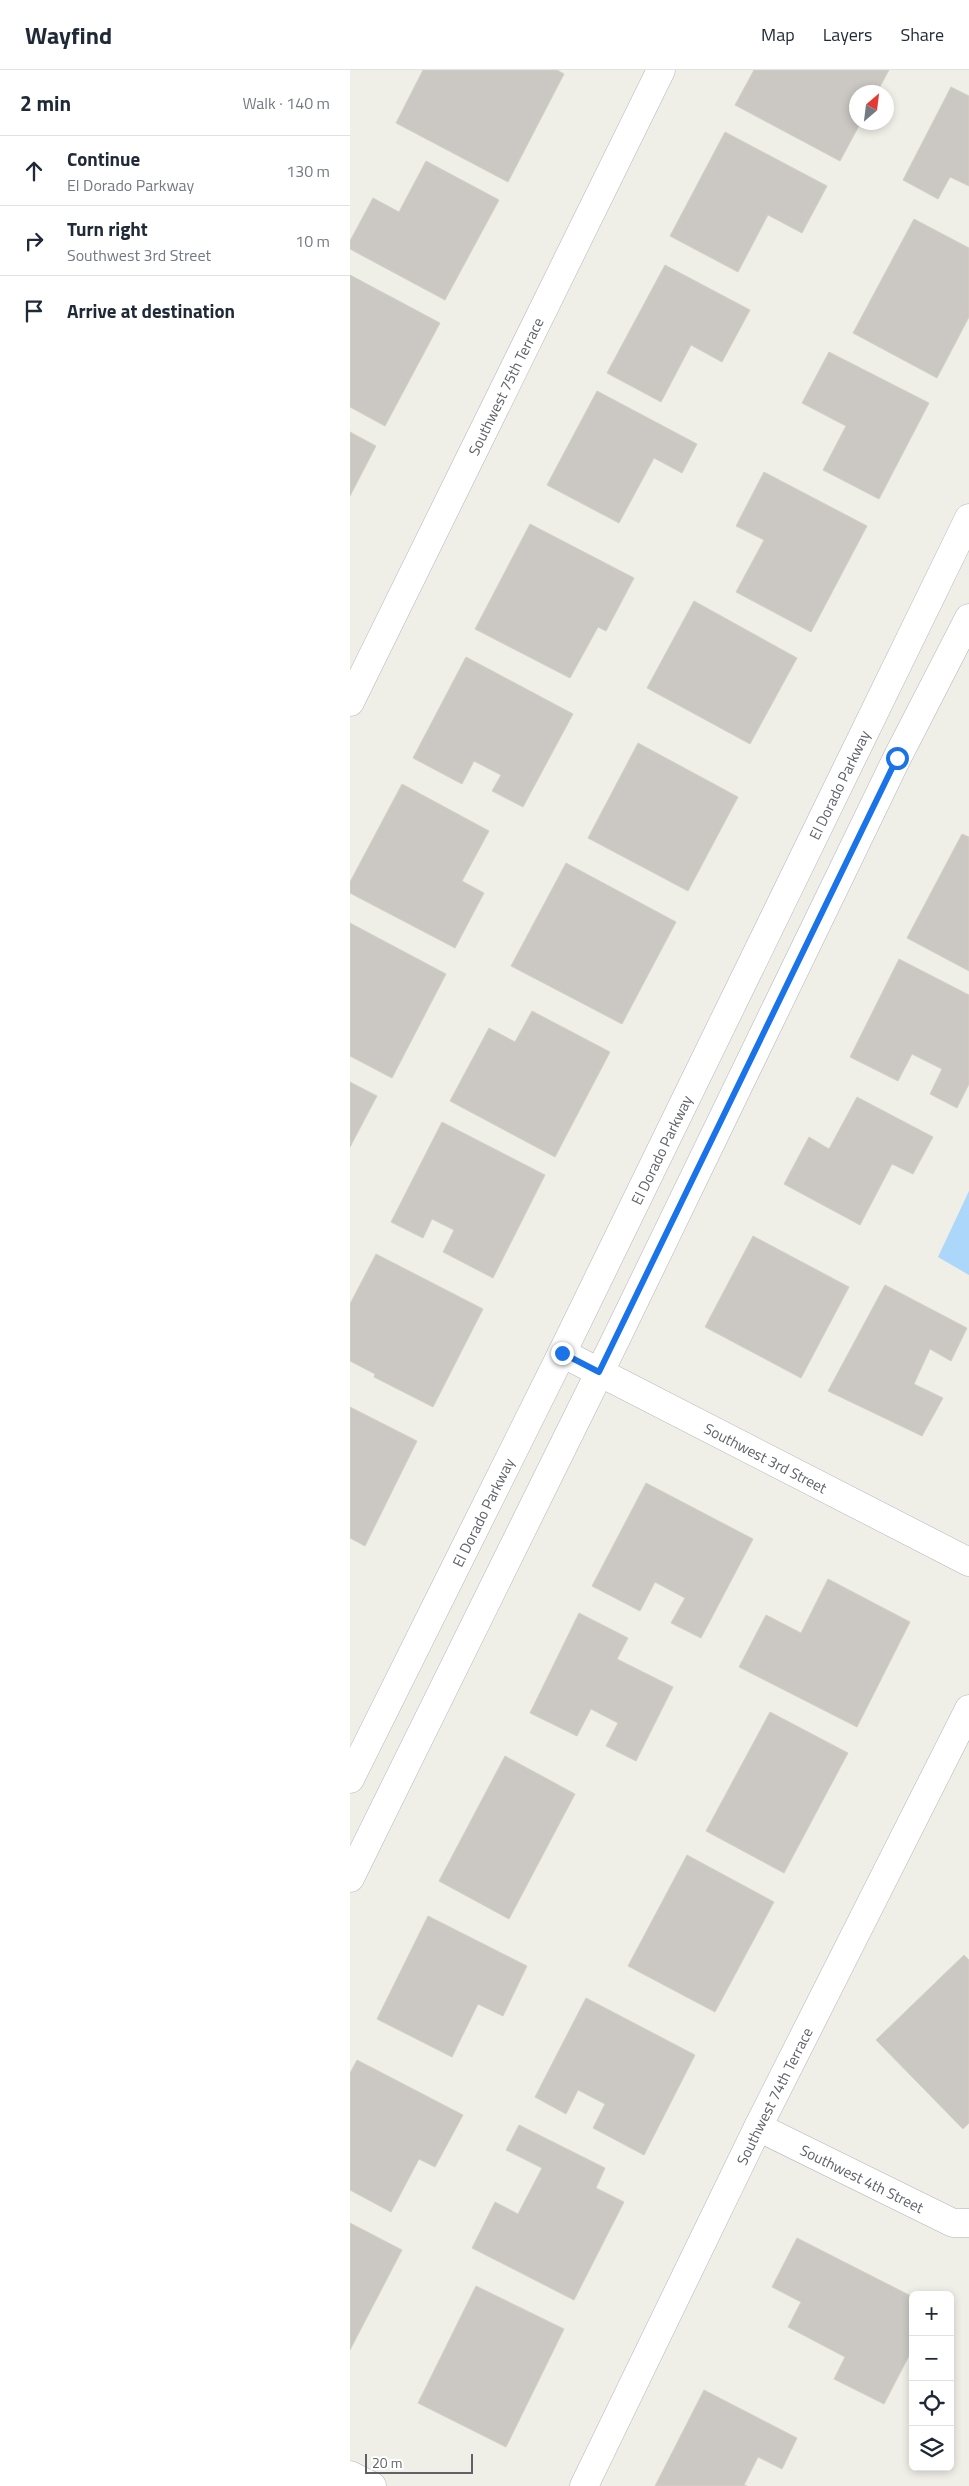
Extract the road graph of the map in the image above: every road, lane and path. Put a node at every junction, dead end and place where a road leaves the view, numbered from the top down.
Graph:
1 (662, 70) edge
2 (969, 518) edge
3 (960, 560) edge
4 (969, 618) edge
5 (350, 702) edge
6 (562, 1353) junction
7 (599, 1372) junction
8 (969, 1562) edge
9 (969, 1709) edge
10 (350, 1779) edge
11 (350, 1878) edge
12 (758, 2127) junction
13 (969, 2224) edge
14 (350, 2475) edge
15 (372, 2486) edge
16 (584, 2486) edge

1 - 5 street, Southwest 75th Terrace
2 - 3 street, El Dorado Parkway
3 - 6 street, El Dorado Parkway
4 - 7 street
6 - 7 street, Southwest 3rd Street
6 - 10 street, El Dorado Parkway
7 - 8 street, Southwest 3rd Street
7 - 11 street
9 - 12 street, Southwest 74th Terrace
12 - 13 street, Southwest 4th Street
12 - 16 street, Southwest 74th Terrace
14 - 15 street

